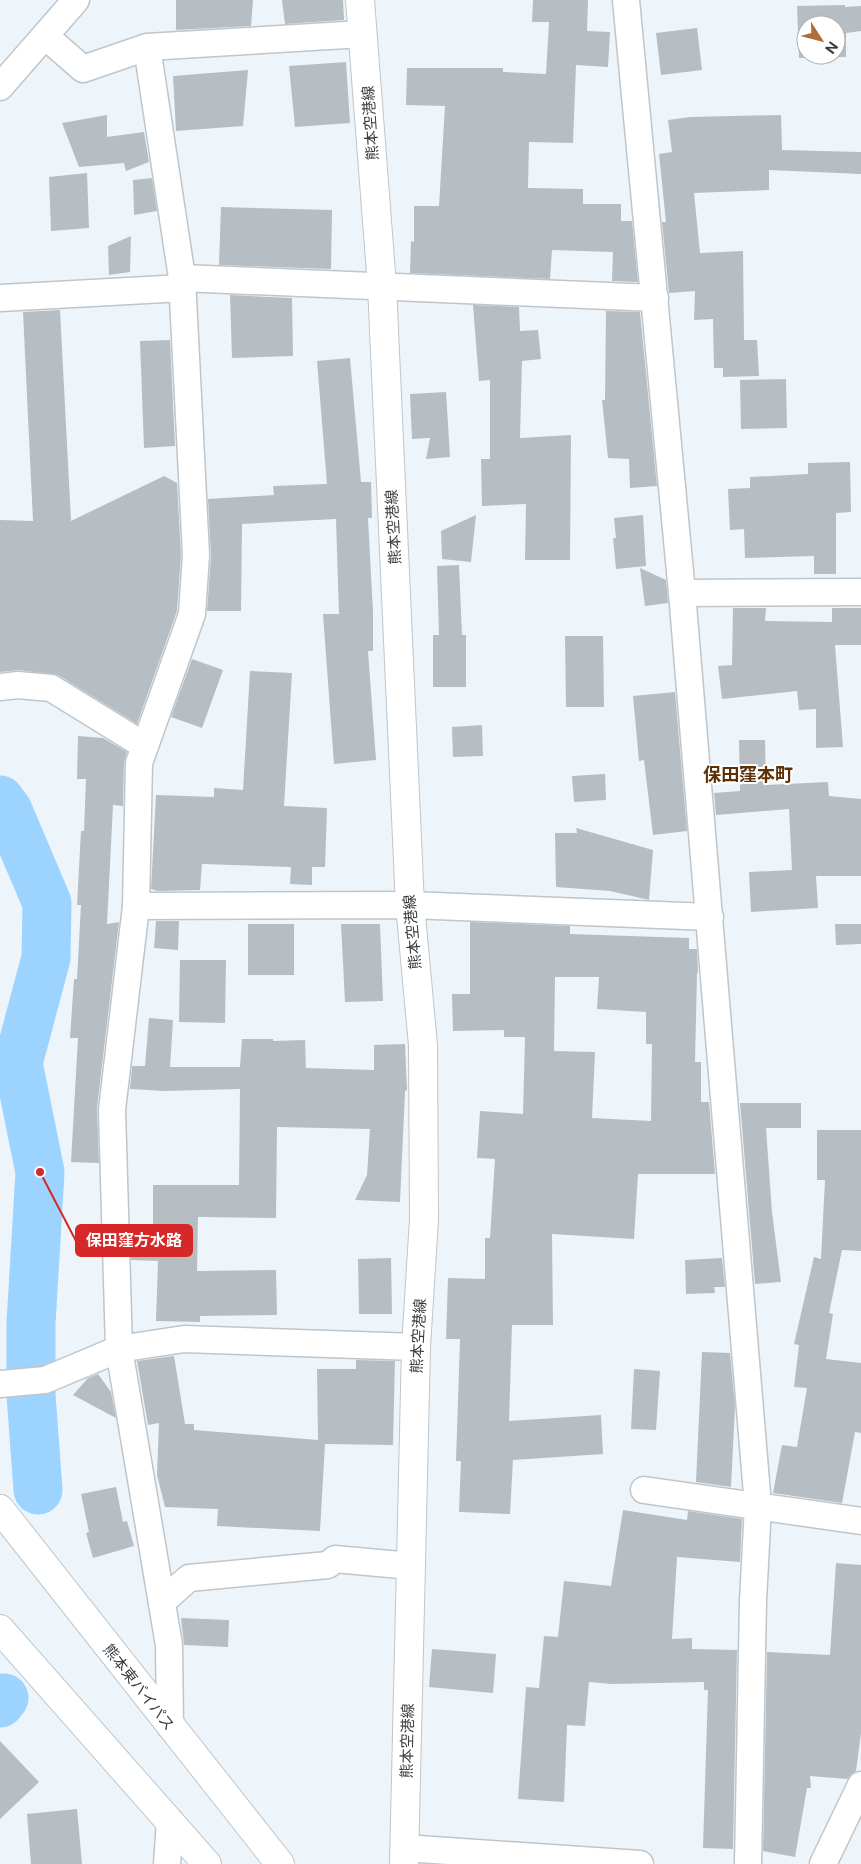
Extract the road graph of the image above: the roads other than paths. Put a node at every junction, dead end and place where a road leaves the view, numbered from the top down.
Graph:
1 (76, 0) edge
2 (360, 0) edge
3 (626, 0) edge
4 (363, 34) junction
5 (45, 36) junction
6 (147, 47) junction
7 (0, 87) edge
8 (182, 283) junction
9 (382, 286) junction
10 (0, 298) edge
11 (655, 298) junction
12 (682, 592) junction
13 (861, 592) edge
14 (0, 687) edge
15 (145, 746) junction
16 (410, 905) junction
17 (136, 906) junction
18 (710, 917) junction
19 (416, 1346) junction
20 (119, 1348) junction
21 (0, 1384) edge
22 (644, 1490) dead end
23 (758, 1506) junction
24 (0, 1508) edge
25 (861, 1521) edge
26 (411, 1566) junction
27 (162, 1602) junction
28 (0, 1629) edge
29 (170, 1726) junction
30 (861, 1785) edge
31 (170, 1821) junction
32 (404, 1856) edge
33 (167, 1864) edge
34 (207, 1864) edge
35 (280, 1864) edge
36 (640, 1864) edge
37 (748, 1864) edge
38 (823, 1864) edge

1 - 5 street
2 - 4 main road, 熊本空港線
3 - 11 street
4 - 6 street
4 - 9 main road, 熊本空港線
5 - 6 street
5 - 7 street
6 - 8 street
8 - 9 street
8 - 10 street
8 - 15 street
9 - 11 street
9 - 16 main road, 熊本空港線
11 - 12 street
12 - 13 street
12 - 18 street
14 - 15 street
15 - 17 street
16 - 17 street
16 - 18 street
16 - 19 main road, 熊本空港線
17 - 20 street
18 - 23 street
19 - 20 street
19 - 26 main road, 熊本空港線
20 - 21 street
20 - 27 street
22 - 23 street
23 - 25 street
23 - 37 street
24 - 29 main road, 熊本東バイパス
26 - 27 street
26 - 32 main road, 熊本空港線
27 - 29 street
28 - 31 main road
29 - 35 main road, 熊本東バイパス
30 - 38 street
31 - 33 street
31 - 34 main road
32 - 36 street

